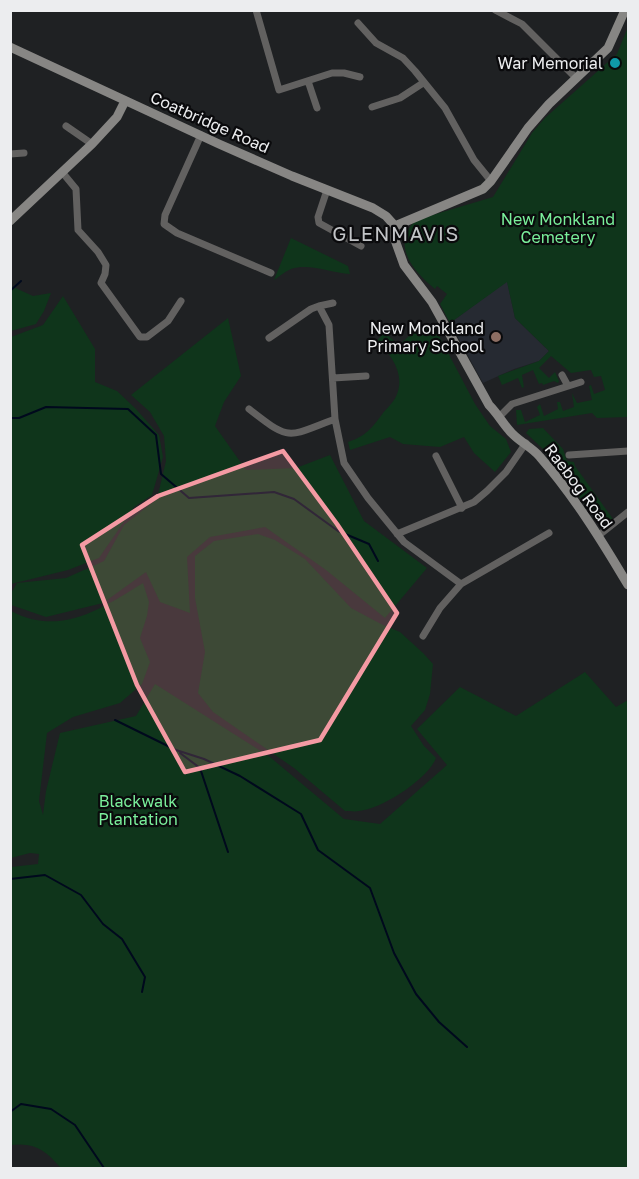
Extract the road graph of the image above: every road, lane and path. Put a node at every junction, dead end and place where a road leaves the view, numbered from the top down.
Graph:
1 (256, 10) edge
2 (495, 10) edge
3 (625, 10) edge
4 (358, 22) dead end
5 (10, 47) edge
6 (360, 77) dead end
7 (576, 78) junction
8 (308, 81) junction
9 (423, 82) junction
10 (125, 101) junction
11 (372, 107) dead end
12 (317, 108) dead end
13 (66, 126) dead end
14 (201, 135) junction
15 (92, 144) junction
16 (24, 153) dead end
17 (10, 154) edge
18 (62, 172) junction
19 (491, 181) junction
20 (327, 190) junction
21 (10, 221) edge
22 (394, 226) junction
23 (350, 229) dead end
24 (345, 238) junction
25 (361, 246) dead end
26 (271, 273) dead end
27 (181, 301) dead end
28 (333, 303) dead end
29 (319, 306) junction
30 (269, 338) dead end
31 (562, 375) dead end
32 (366, 376) dead end
33 (333, 378) junction
34 (581, 382) dead end
35 (568, 386) junction
36 (249, 409) dead end
37 (500, 416) junction
38 (335, 419) junction
39 (526, 443) junction
40 (628, 451) edge
41 (569, 455) dead end
42 (436, 456) dead end
43 (462, 508) junction
44 (628, 512) edge
45 (549, 533) dead end
46 (397, 534) junction
47 (598, 536) junction
48 (461, 584) junction
49 (628, 585) edge
50 (423, 636) dead end

1 - 8 street
2 - 7 street
3 - 7 main road
4 - 9 street
5 - 10 main road, Coatbridge Road
6 - 8 street
7 - 19 main road
8 - 12 street
9 - 11 street
9 - 19 street
10 - 14 main road, Coatbridge Road
10 - 15 main road
13 - 15 street
14 - 20 main road, Coatbridge Road
14 - 26 street
15 - 18 main road
16 - 17 street
18 - 21 main road
18 - 27 street
19 - 22 main road
20 - 22 main road, Coatbridge Road
20 - 24 street
22 - 37 main road, Raebog Road
23 - 24 street
24 - 25 street
28 - 29 street
29 - 30 street
29 - 33 street
31 - 35 street
32 - 33 street
33 - 38 street
34 - 35 street
35 - 37 street
36 - 38 street
37 - 39 main road, Raebog Road
38 - 46 street
39 - 43 street
39 - 47 main road, Raebog Road
40 - 41 street
42 - 43 street
43 - 46 street
44 - 47 street
45 - 48 street
46 - 48 street
47 - 49 main road, Raebog Road
48 - 50 street

